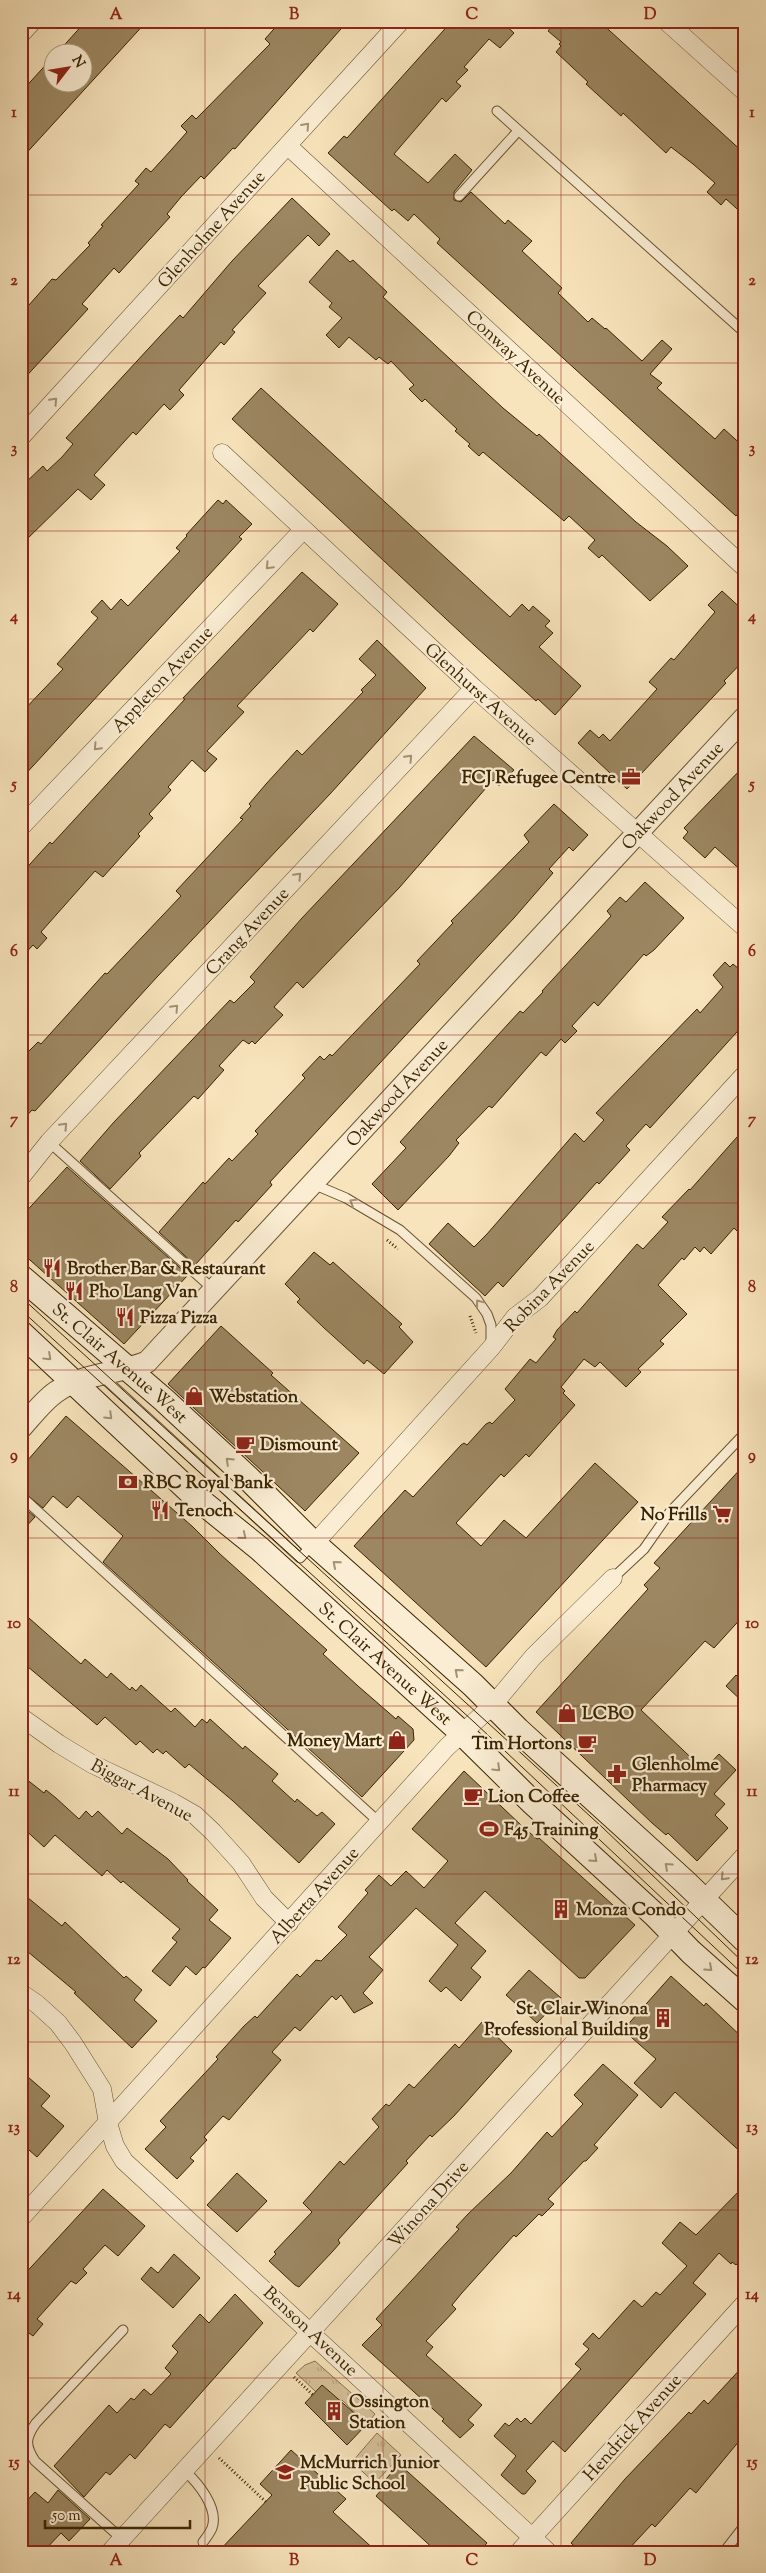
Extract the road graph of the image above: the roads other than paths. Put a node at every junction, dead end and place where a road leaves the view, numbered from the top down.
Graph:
1 (33, 21) edge
2 (401, 21) edge
3 (666, 21) edge
4 (21, 34) edge
5 (745, 92) edge
6 (497, 111) dead end
7 (518, 131) junction
8 (288, 146) junction
9 (459, 196) dead end
10 (745, 333) edge
11 (21, 437) edge
12 (222, 453) dead end
13 (303, 530) junction
14 (745, 568) edge
15 (474, 688) junction
16 (745, 717) edge
17 (21, 828) edge
18 (638, 834) junction
19 (745, 928) edge
20 (745, 1074) edge
21 (50, 1142) junction
22 (21, 1177) edge
23 (313, 1184) junction
24 (21, 1277) edge
25 (214, 1290) junction
26 (21, 1333) edge
27 (484, 1343) junction
28 (127, 1370) junction
29 (101, 1375) junction
30 (74, 1382) junction
31 (21, 1428) edge
32 (745, 1433) edge
33 (21, 1496) edge
34 (314, 1544) junction
35 (613, 1578) joint
36 (494, 1705) junction
37 (21, 1717) edge
38 (462, 1733) junction
39 (380, 1823) junction
40 (745, 1855) edge
41 (704, 1900) junction
42 (289, 1923) junction
43 (673, 1935) junction
44 (745, 1940) edge
45 (21, 1993) edge
46 (745, 2000) edge
47 (108, 2123) junction
48 (21, 2218) edge
49 (745, 2303) edge
50 (123, 2330) dead end
51 (312, 2332) junction
52 (185, 2471) junction
53 (745, 2524) edge
54 (533, 2537) junction
55 (122, 2539) junction
56 (203, 2542) dead end
57 (110, 2552) edge
58 (519, 2552) edge
59 (548, 2552) edge
60 (724, 2552) edge

1 - 4 street
8 -> 2 street, Glenholme Avenue
3 - 5 street
6 - 7 lane
7 - 9 lane
7 - 10 lane
11 -> 8 street, Glenholme Avenue
8 - 14 street, Conway Avenue
12 - 13 street, Glenhurst Avenue
13 - 15 street, Glenhurst Avenue
13 -> 17 street, Appleton Avenue
15 - 18 street, Glenhurst Avenue
21 -> 15 street, Crang Avenue
16 - 18 street, Oakwood Avenue
18 - 19 street, Glenhurst Avenue
18 - 23 street, Oakwood Avenue
20 - 27 street, Robina Avenue
21 - 22 street, Crang Avenue
21 - 25 lane
23 - 25 street, Oakwood Avenue
27 -> 23 lane
24 - 28 main road, St. Clair Avenue West
25 - 28 street, Oakwood Avenue
26 -> 30 main road, St. Clair Avenue West
27 - 34 street, Robina Avenue
28 - 29 street, Oakwood Avenue
34 -> 28 main road, St. Clair Avenue West
29 - 30 street, Oakwood Avenue
29 - 34 lane
30 - 31 street, Oakwood Avenue
30 -> 38 main road, St. Clair Avenue West
32 - 35 lane
33 - 39 lane
36 -> 34 main road, St. Clair Avenue West
35 - 36 street, Alberta Avenue
36 - 38 street, Alberta Avenue
41 -> 36 main road, St. Clair Avenue West
37 - 42 street, Biggar Avenue
38 - 39 street, Alberta Avenue
38 -> 43 main road, St. Clair Avenue West
39 - 42 street, Alberta Avenue
40 -> 41 street, Winona Drive
41 - 43 street, Winona Drive
41 - 44 main road, St. Clair Avenue West
42 - 47 street, Alberta Avenue
43 -> 46 main road, St. Clair Avenue West
43 - 51 street, Winona Drive
45 - 47 street, Benson Avenue
47 - 48 street, Alberta Avenue
47 - 51 street, Benson Avenue
49 - 54 street, Hendrick Avenue
50 - 55 lane
51 - 52 street, Winona Drive
51 - 54 street, Benson Avenue
52 - 55 street, Winona Drive
52 - 56 lane
53 - 60 lane
54 - 58 street, Hendrick Avenue
54 - 59 street, Benson Avenue
55 - 57 street, Winona Drive

